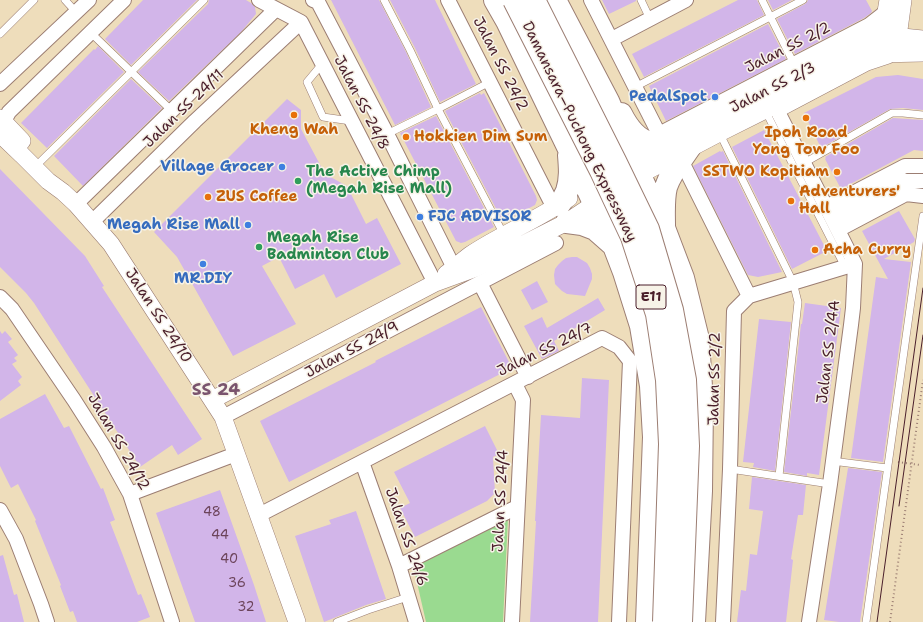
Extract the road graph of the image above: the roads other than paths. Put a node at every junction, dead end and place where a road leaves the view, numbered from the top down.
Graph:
1 (34, 0) edge
2 (65, 0) edge
3 (88, 0) edge
4 (124, 0) edge
5 (204, 0) edge
6 (259, 0) edge
7 (384, 0) edge
8 (448, 0) edge
9 (495, 0) edge
10 (514, 0) edge
11 (534, 0) edge
12 (555, 0) edge
13 (591, 0) edge
14 (641, 0) edge
15 (686, 0) edge
16 (762, 0) edge
17 (803, 0) edge
18 (902, 0) edge
19 (317, 1) edge
20 (888, 6) edge
21 (276, 9) junction
22 (76, 12) junction
23 (770, 18) junction
24 (650, 19) junction
25 (301, 22) junction
26 (1, 31) edge
27 (91, 33) junction
28 (612, 39) junction
29 (887, 42) junction
30 (917, 51) edge
31 (322, 64) junction
32 (794, 64) junction
33 (132, 72) junction
34 (490, 82) junction
35 (0, 84) edge
36 (635, 87) junction
37 (608, 101) junction
38 (438, 109) junction
39 (773, 109) junction
40 (172, 111) junction
41 (923, 115) edge
42 (351, 120) junction
43 (1, 125) edge
44 (719, 132) junction
45 (387, 134) junction
46 (662, 138) junction
47 (568, 147) junction
48 (685, 153) junction
49 (41, 161) junction
50 (804, 163) junction
51 (923, 166) edge
52 (636, 167) junction
53 (923, 181) edge
54 (63, 192) junction
55 (590, 195) junction
56 (923, 196) edge
57 (76, 204) junction
58 (560, 212) junction
59 (923, 216) edge
60 (832, 219) junction
61 (92, 222) junction
62 (664, 228) junction
63 (504, 235) junction
64 (556, 243) dead end
65 (614, 246) junction
66 (850, 265) junction
67 (454, 268) junction
68 (793, 282) junction
69 (435, 283) junction
70 (480, 283) junction
71 (749, 296) junction
72 (0, 297) edge
73 (528, 377) junction
74 (515, 384) junction
75 (212, 400) junction
76 (223, 417) junction
77 (236, 454) junction
78 (832, 461) junction
79 (362, 462) junction
80 (888, 468) junction
81 (730, 469) junction
82 (779, 476) junction
83 (830, 484) junction
84 (130, 494) junction
85 (517, 507) junction
86 (0, 510) edge
87 (259, 515) junction
88 (399, 566) junction
89 (408, 597) junction
90 (47, 622) edge
91 (172, 622) edge
92 (297, 622) edge
93 (337, 622) edge
94 (416, 622) edge
95 (512, 622) edge
96 (619, 622) edge
97 (647, 622) edge
98 (664, 622) edge
99 (681, 622) edge
100 (694, 622) edge
101 (723, 622) edge
102 (809, 622) edge
103 (866, 622) edge

1 - 26 lane
2 - 22 lane
3 - 22 street
4 - 27 street
5 - 33 lane
6 - 21 street
7 - 38 lane
8 - 34 street, Jalan SS 24/2
9 - 47 highway
10 - 98 highway, Damansara–Puchong Expressway / E11, bridge
11 - 99 highway, Damansara–Puchong Expressway / E11, bridge
12 - 37 highway
13 - 28 street
14 - 24 lane
15 - 24 street
16 - 23 lane
17 - 23 lane
18 - 29 main road
19 - 45 street, Jalan SS 24/8
20 - 29 main road
20 - 32 street, Jalan SS 2/2
21 - 25 street
21 - 40 street
22 - 35 street
23 - 32 lane
23 - 36 lane
24 - 28 street
25 - 31 street, Jalan SS 24/8
25 - 61 street, Jalan SS 24/11
27 - 33 lane
27 - 43 street
28 - 36 street
29 - 30 main road
29 - 30 main road
29 - 39 main road, Jalan SS 2/3
29 - 46 main road, Jalan SS 2/3
30 - 39 lane
31 - 42 street, Jalan SS 24/8
31 - 42 lane
32 - 46 street, Jalan SS 2/2
33 - 40 lane
33 - 49 lane
34 - 38 lane
34 - 58 street, Jalan SS 24/2
36 - 46 street
37 - 46 highway
37 - 47 highway
37 - 52 highway
38 - 45 lane
38 - 63 lane
39 - 44 main road, Jalan SS 2/3
39 - 50 street, Jalan SS 2/4A
39 - 66 lane
40 - 57 street
41 - 50 lane
42 - 69 street, Jalan SS 24/8
43 - 49 street
43 - 54 street, Jalan SS 24/10
44 - 48 main road, Jalan SS 2/3
44 - 68 lane
45 - 67 street, Jalan SS 24/8
46 - 52 main road, Jalan SS 2/3
47 - 55 highway
47 - 58 highway
48 - 52 main road, Jalan SS 2/3
48 - 62 highway
48 - 71 street
49 - 54 street
50 - 60 street, Jalan SS 2/4A
51 - 60 street
52 - 55 main road
52 - 62 highway
53 - 60 street
54 - 57 street, Jalan SS 24/10
55 - 58 street, Jalan SS 24/9
55 - 65 highway
56 - 60 street
57 - 61 street, Jalan SS 24/10
58 - 63 street, Jalan SS 24/9
58 - 65 highway
58 - 69 street, Jalan SS 24/9
59 - 80 lane
60 - 66 street, Jalan SS 2/4A
61 - 75 street, Jalan SS 24/10
62 - 65 highway
62 - 100 highway
63 - 67 street, Jalan SS 24/9
64 - 70 street, Jalan SS 24/9
65 - 97 highway
66 - 68 street
66 - 78 street, Jalan SS 2/4A
67 - 69 street, Jalan SS 24/9
68 - 71 street
68 - 82 lane
69 - 75 street, Jalan SS 24/9
70 - 73 street
70 - 76 street, Jalan SS 24/9
71 - 81 street, Jalan SS 2/2
72 - 84 street, Jalan SS 24/12
73 - 74 street, Jalan SS 24/7
73 - 96 street, Jalan SS 24/7
74 - 79 street, Jalan SS 24/7
74 - 85 street, Jalan SS 24/4
75 - 76 street, Jalan SS 24/10
76 - 77 street, Jalan SS 24/10
77 - 84 street
77 - 87 street, Jalan SS 24/10
78 - 80 lane
78 - 83 street, Jalan SS 2/4A
79 - 87 street, Jalan SS 24/7
79 - 88 street, Jalan SS 24/6
80 - 103 lane
81 - 82 lane
81 - 101 street, Jalan SS 2/2
82 - 83 lane
83 - 102 street, Jalan SS 2/4A
84 - 91 street, Jalan SS 24/12
85 - 88 street
85 - 95 street, Jalan SS 24/4
86 - 90 street
87 - 92 street, Jalan SS 24/10
88 - 89 street, Jalan SS 24/6
89 - 93 lane
89 - 94 street, Jalan SS 24/6

